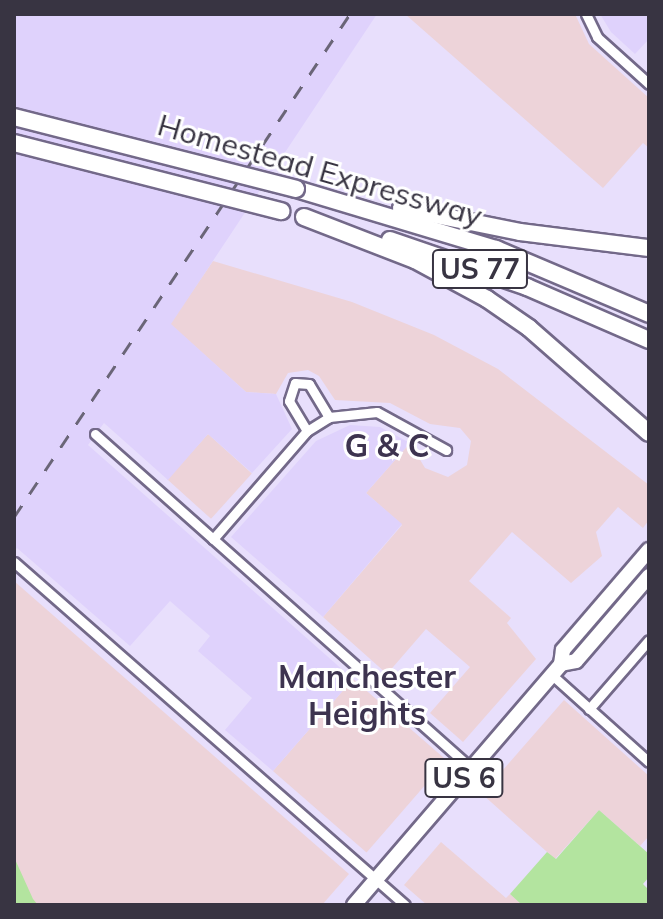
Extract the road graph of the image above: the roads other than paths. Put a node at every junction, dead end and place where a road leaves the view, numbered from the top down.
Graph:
1 (586, 14) edge
2 (649, 84) edge
3 (14, 117) edge
4 (14, 143) edge
5 (332, 199) junction
6 (304, 217) junction
7 (649, 248) edge
8 (649, 314) edge
9 (649, 340) edge
10 (329, 417) junction
11 (307, 431) junction
12 (649, 433) edge
13 (95, 434) dead end
14 (446, 450) dead end
15 (213, 539) junction
16 (649, 550) edge
17 (14, 562) edge
18 (649, 576) edge
19 (649, 640) edge
20 (556, 670) junction
21 (589, 709) junction
22 (649, 762) edge
23 (472, 769) junction
24 (377, 880) junction
25 (354, 905) edge
26 (405, 905) edge

1 - 2 street
3 - 5 highway, Homestead Expressway / US 77, bridge
4 - 6 highway, Homestead Expressway / US 77, bridge
5 - 7 highway
5 - 8 highway, Homestead Expressway / US 77
6 - 9 highway, Homestead Expressway / US 77
6 - 12 highway
10 - 11 street
10 - 11 street
10 - 14 street
11 - 15 street
13 - 15 street
15 - 23 street
16 - 20 main road, US 6
17 - 24 street
18 - 20 main road, US 6
19 - 21 street
20 - 21 street
20 - 23 main road, US 6
21 - 22 street
23 - 24 main road, US 6
24 - 25 main road, US 6
24 - 26 street

